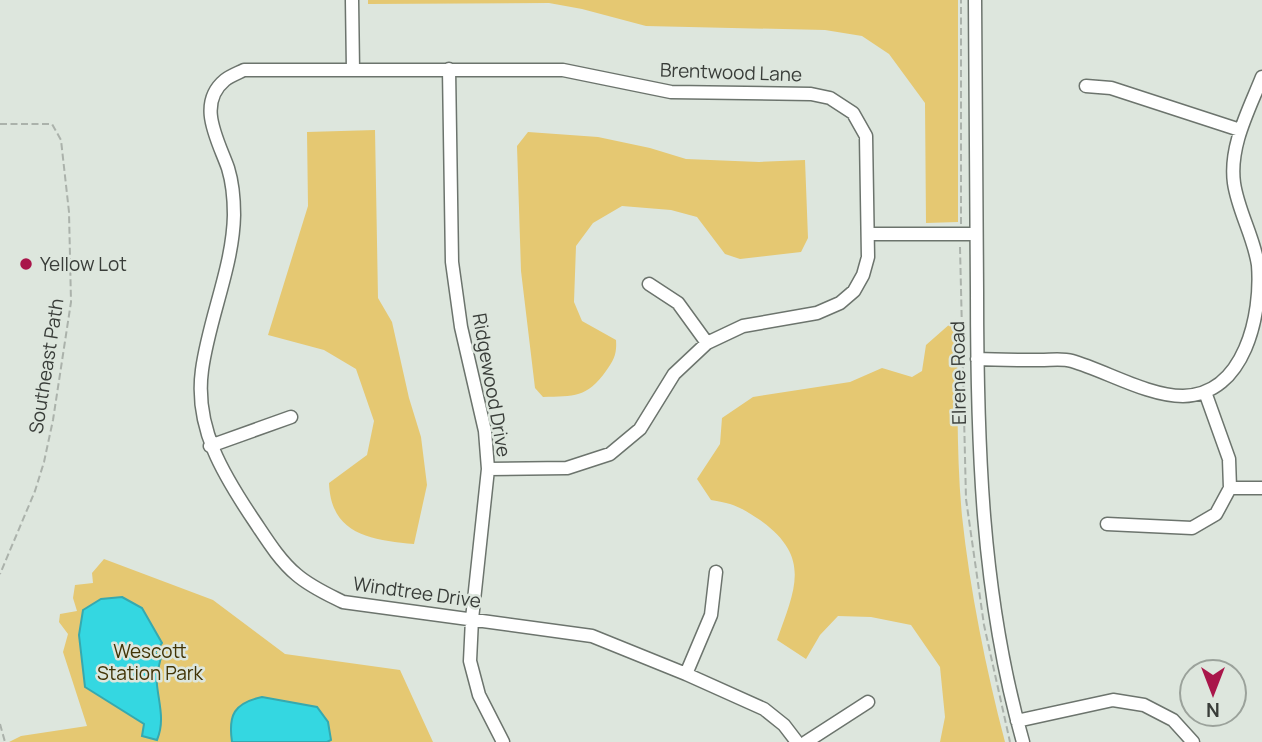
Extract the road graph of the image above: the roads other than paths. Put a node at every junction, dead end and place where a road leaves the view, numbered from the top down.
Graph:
1 (352, 0) edge
2 (975, 0) edge
3 (353, 69) junction
4 (449, 69) junction
5 (1262, 77) edge
6 (1086, 86) dead end
7 (1240, 130) junction
8 (869, 234) junction
9 (976, 234) junction
10 (649, 284) dead end
11 (707, 343) junction
12 (977, 359) junction
13 (1205, 392) junction
14 (291, 417) dead end
15 (211, 446) junction
16 (488, 469) junction
17 (1230, 488) junction
18 (1262, 488) edge
19 (1107, 524) dead end
20 (716, 572) dead end
21 (472, 619) junction
22 (686, 674) junction
23 (868, 702) dead end
24 (1017, 721) junction
25 (503, 742) edge
26 (797, 742) edge
27 (806, 742) edge
28 (1023, 742) edge
29 (1192, 742) edge

1 - 3 street
2 - 9 street, Elrene Road
3 - 4 street, Brentwood Lane
3 - 15 street, Windtree Drive
4 - 8 street, Brentwood Lane
4 - 16 street, Ridgewood Drive
5 - 7 street
6 - 7 street
7 - 13 street
8 - 9 street
8 - 11 street, Brentwood Lane
9 - 12 street, Elrene Road
10 - 11 street
11 - 16 street, Brentwood Lane
12 - 13 street
12 - 24 street, Elrene Road
13 - 17 street
14 - 15 street
15 - 21 street, Windtree Drive
16 - 21 street, Ridgewood Drive
17 - 18 street
17 - 19 street
20 - 22 street
21 - 22 street, Windtree Drive
21 - 25 street, Ridgewood Drive
22 - 26 street, Windtree Drive
23 - 27 street
24 - 28 street, Elrene Road
24 - 29 street

